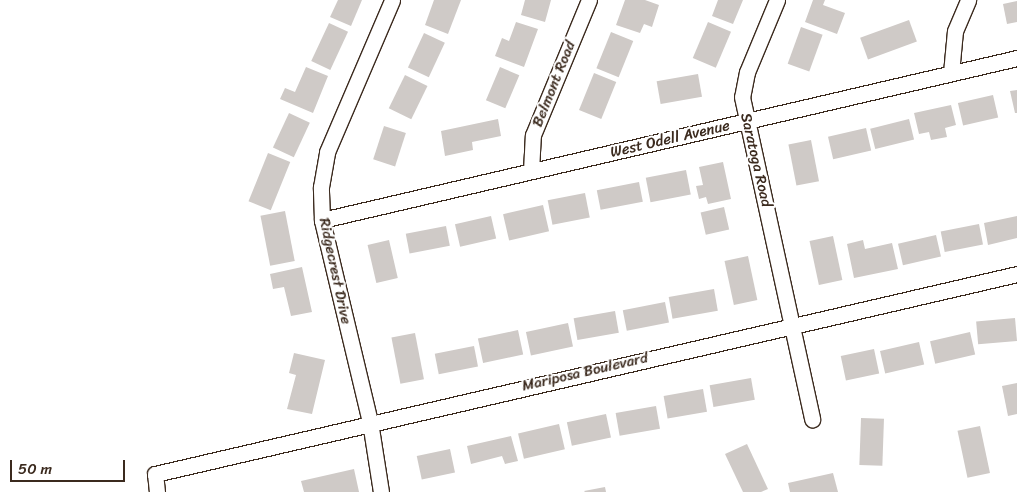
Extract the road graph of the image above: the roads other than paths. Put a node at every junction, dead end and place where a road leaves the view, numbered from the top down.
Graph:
1 (392, 0) edge
2 (589, 0) edge
3 (777, 0) edge
4 (968, 0) edge
5 (1017, 58) edge
6 (951, 73) junction
7 (748, 121) junction
8 (531, 170) junction
9 (322, 220) junction
10 (1017, 274) edge
11 (792, 324) junction
12 (812, 419) dead end
13 (370, 422) junction
14 (157, 492) edge
15 (381, 492) edge

1 - 9 street, Ridgecrest Drive
2 - 8 street, Belmont Road
3 - 7 street, Saratoga Road
4 - 6 street
5 - 6 street, West Odell Avenue
6 - 7 street, West Odell Avenue
7 - 8 street, West Odell Avenue
7 - 11 street, Saratoga Road
8 - 9 street, West Odell Avenue
9 - 13 street, Ridgecrest Drive
10 - 11 street, Mariposa Boulevard
11 - 12 street, Saratoga Road
11 - 13 street, Mariposa Boulevard
13 - 14 street, Mariposa Boulevard
13 - 15 street, Ridgecrest Drive

